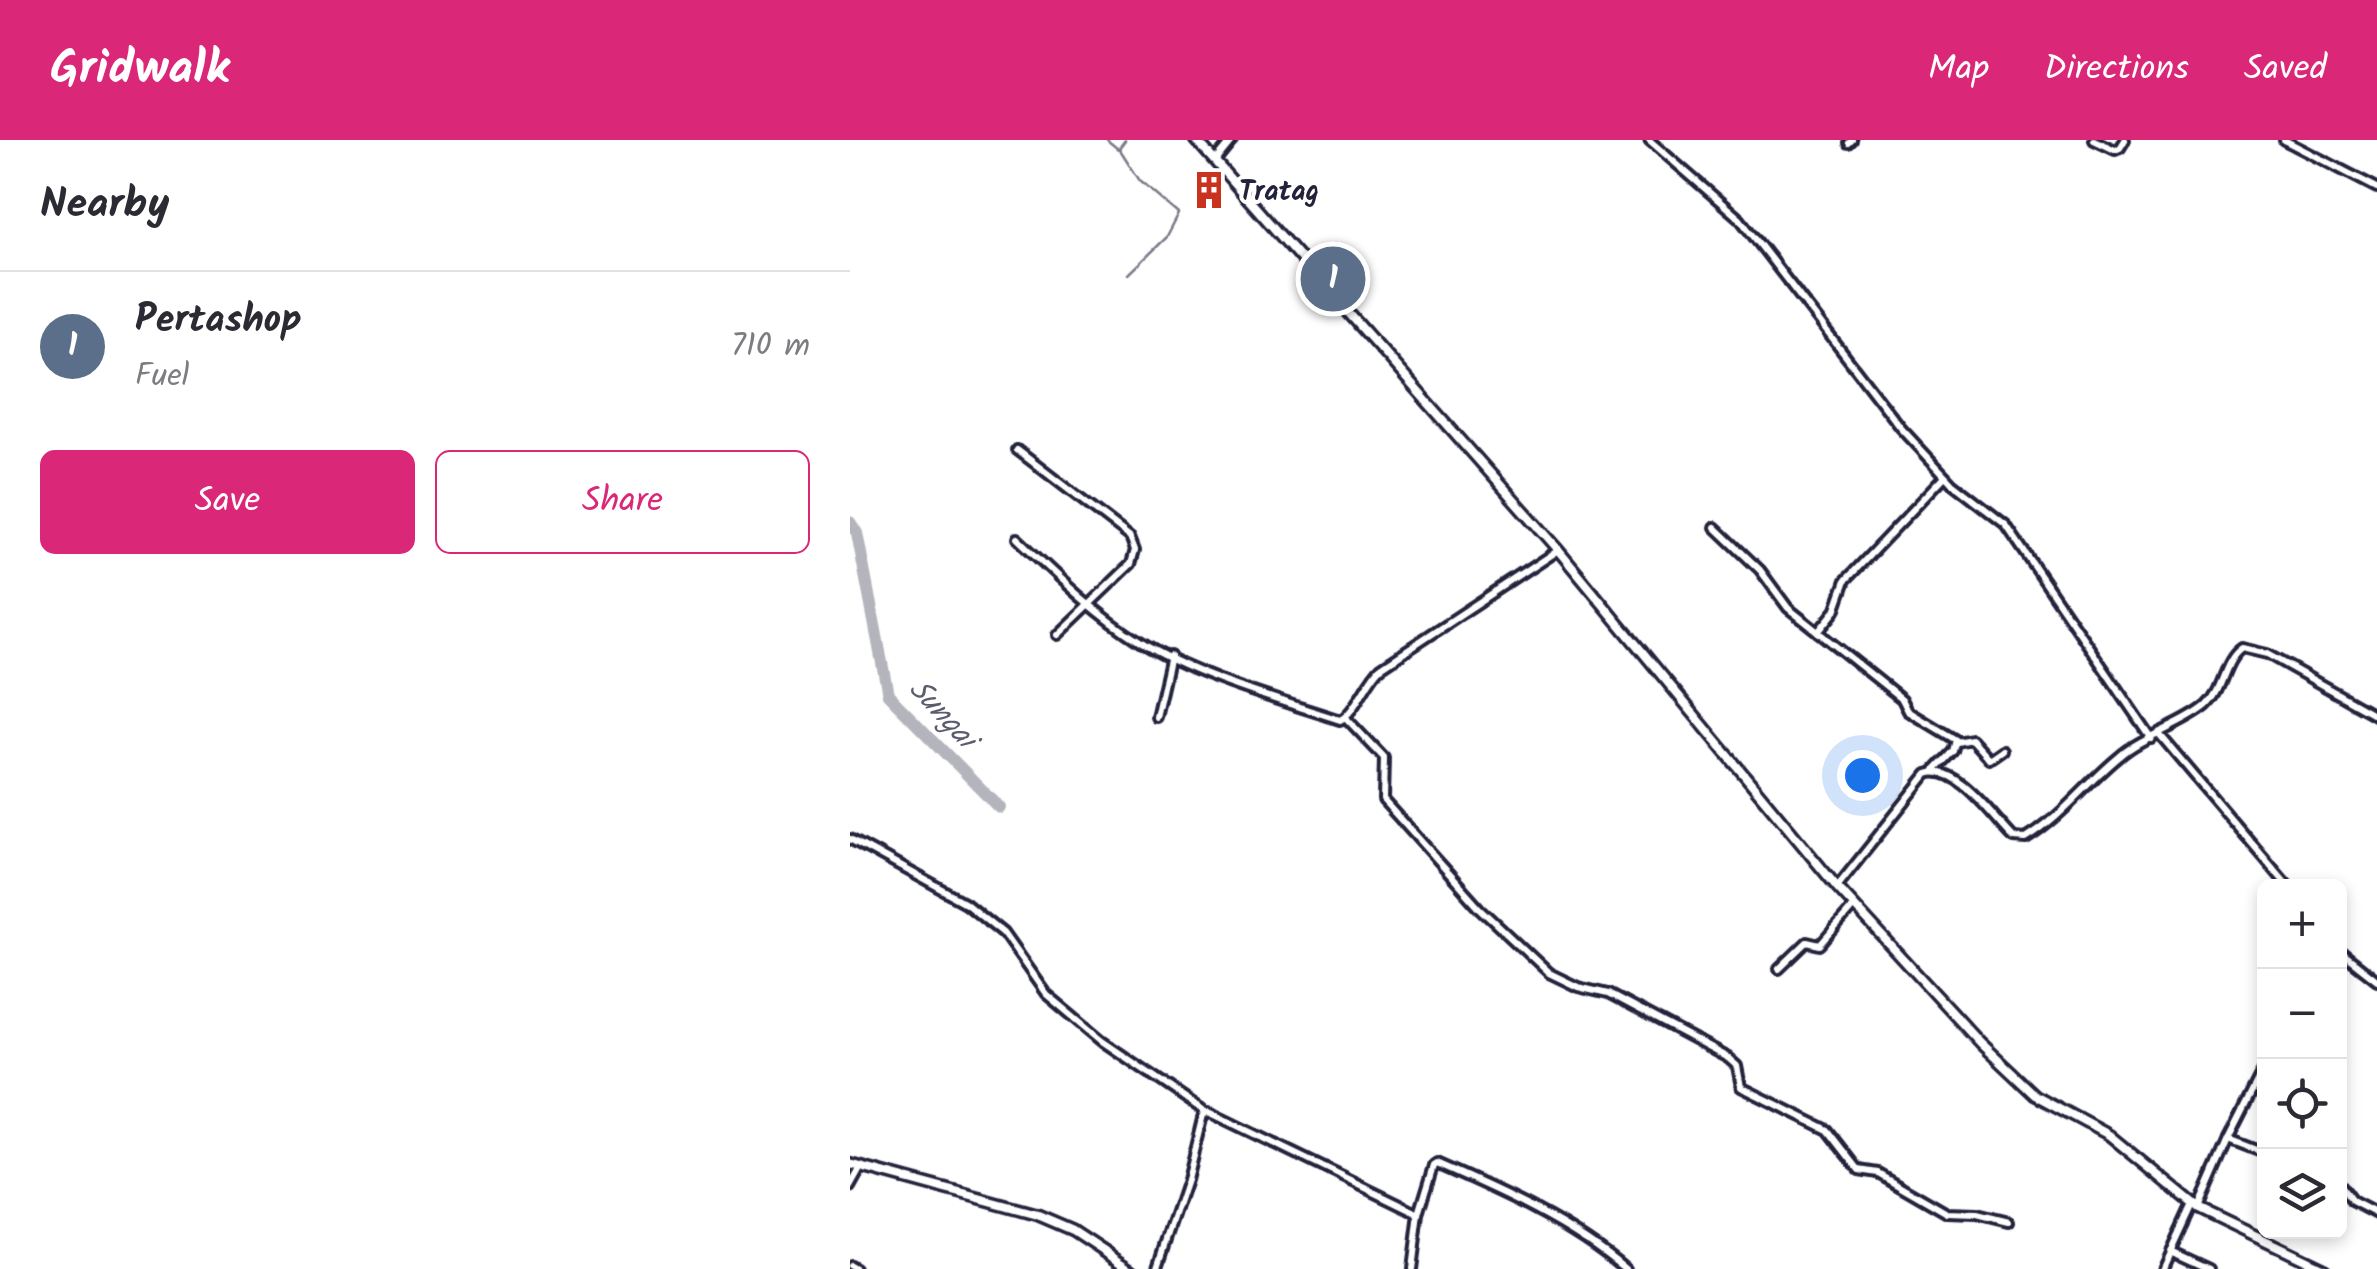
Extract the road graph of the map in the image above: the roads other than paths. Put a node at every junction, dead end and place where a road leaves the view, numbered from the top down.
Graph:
1 (1196, 140) edge
2 (1232, 140) edge
3 (1649, 140) edge
4 (2094, 140) edge
5 (2124, 140) edge
6 (2284, 140) edge
7 (1216, 161) junction
8 (2377, 188) edge
9 (1016, 450) dead end
10 (1946, 476) junction
11 (1715, 527) dead end
12 (1016, 538) dead end
13 (1558, 550) junction
14 (1089, 606) junction
15 (1818, 632) junction
16 (1057, 635) dead end
17 (1170, 656) junction
18 (2377, 716) edge
19 (1156, 717) dead end
20 (1346, 718) junction
21 (2160, 734) junction
22 (2150, 738) junction
23 (1957, 742) junction
24 (2002, 750) dead end
25 (1934, 771) junction
26 (850, 839) edge
27 (2282, 879) edge
28 (1837, 887) junction
29 (1854, 906) junction
30 (2347, 956) edge
31 (1779, 970) dead end
32 (2377, 980) edge
33 (2257, 1082) edge
34 (1206, 1112) junction
35 (2228, 1139) junction
36 (2257, 1150) edge
37 (850, 1164) edge
38 (860, 1169) junction
39 (850, 1187) edge
40 (2347, 1195) edge
41 (2195, 1206) junction
42 (1419, 1214) junction
43 (2377, 1214) edge
44 (2009, 1222) dead end
45 (2170, 1252) junction
46 (2300, 1257) junction
47 (1132, 1269) edge
48 (1158, 1269) edge
49 (1412, 1269) edge
50 (1626, 1269) edge
51 (2162, 1269) edge
52 (2209, 1269) edge
53 (2295, 1269) edge
54 (2325, 1269) edge

1 - 7 street
2 - 7 street
3 - 10 street
4 - 5 street
6 - 8 street
7 - 13 street
9 - 14 street
10 - 15 street
10 - 22 street
11 - 15 street
12 - 14 street
13 - 20 street
13 - 28 street
14 - 16 street
14 - 17 street
15 - 23 street
17 - 19 street
17 - 20 street
18 - 21 street
20 - 44 street
21 - 22 street
21 - 27 street
22 - 25 street
23 - 24 street
23 - 25 street
25 - 28 street
26 - 34 street
28 - 29 street
29 - 31 street
29 - 41 street
30 - 32 street
33 - 35 street
34 - 42 street
34 - 48 street
35 - 36 street
35 - 41 street
37 - 38 street
38 - 39 street
38 - 47 street
40 - 43 street
41 - 45 street
41 - 46 street
42 - 49 street
42 - 50 street
45 - 51 street
45 - 52 street
46 - 53 street
46 - 54 street

